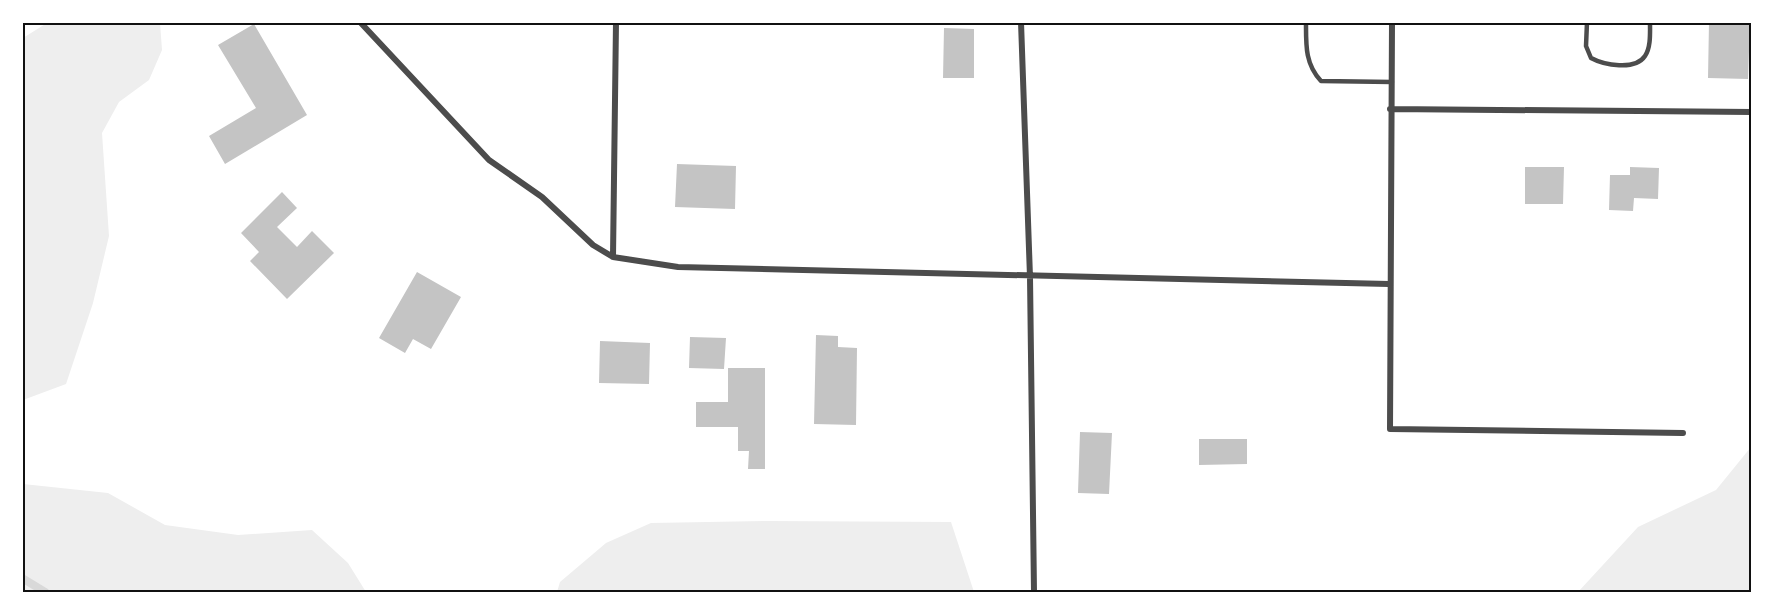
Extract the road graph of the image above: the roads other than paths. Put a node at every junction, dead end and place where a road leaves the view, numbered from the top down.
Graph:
1 (360, 22) edge
2 (616, 22) edge
3 (1021, 22) edge
4 (1306, 22) edge
5 (1392, 22) edge
6 (1587, 22) edge
7 (1650, 22) edge
8 (1392, 82) junction
9 (1390, 109) junction
10 (1752, 112) edge
11 (614, 257) junction
12 (1030, 277) junction
13 (1389, 284) junction
14 (1683, 433) dead end
15 (1034, 592) edge

1 - 11 street
2 - 11 street
3 - 12 street
4 - 8 lane
5 - 8 street
6 - 7 lane
8 - 9 street
9 - 10 street
9 - 13 street
11 - 12 street
12 - 13 street
12 - 15 street
13 - 14 street

